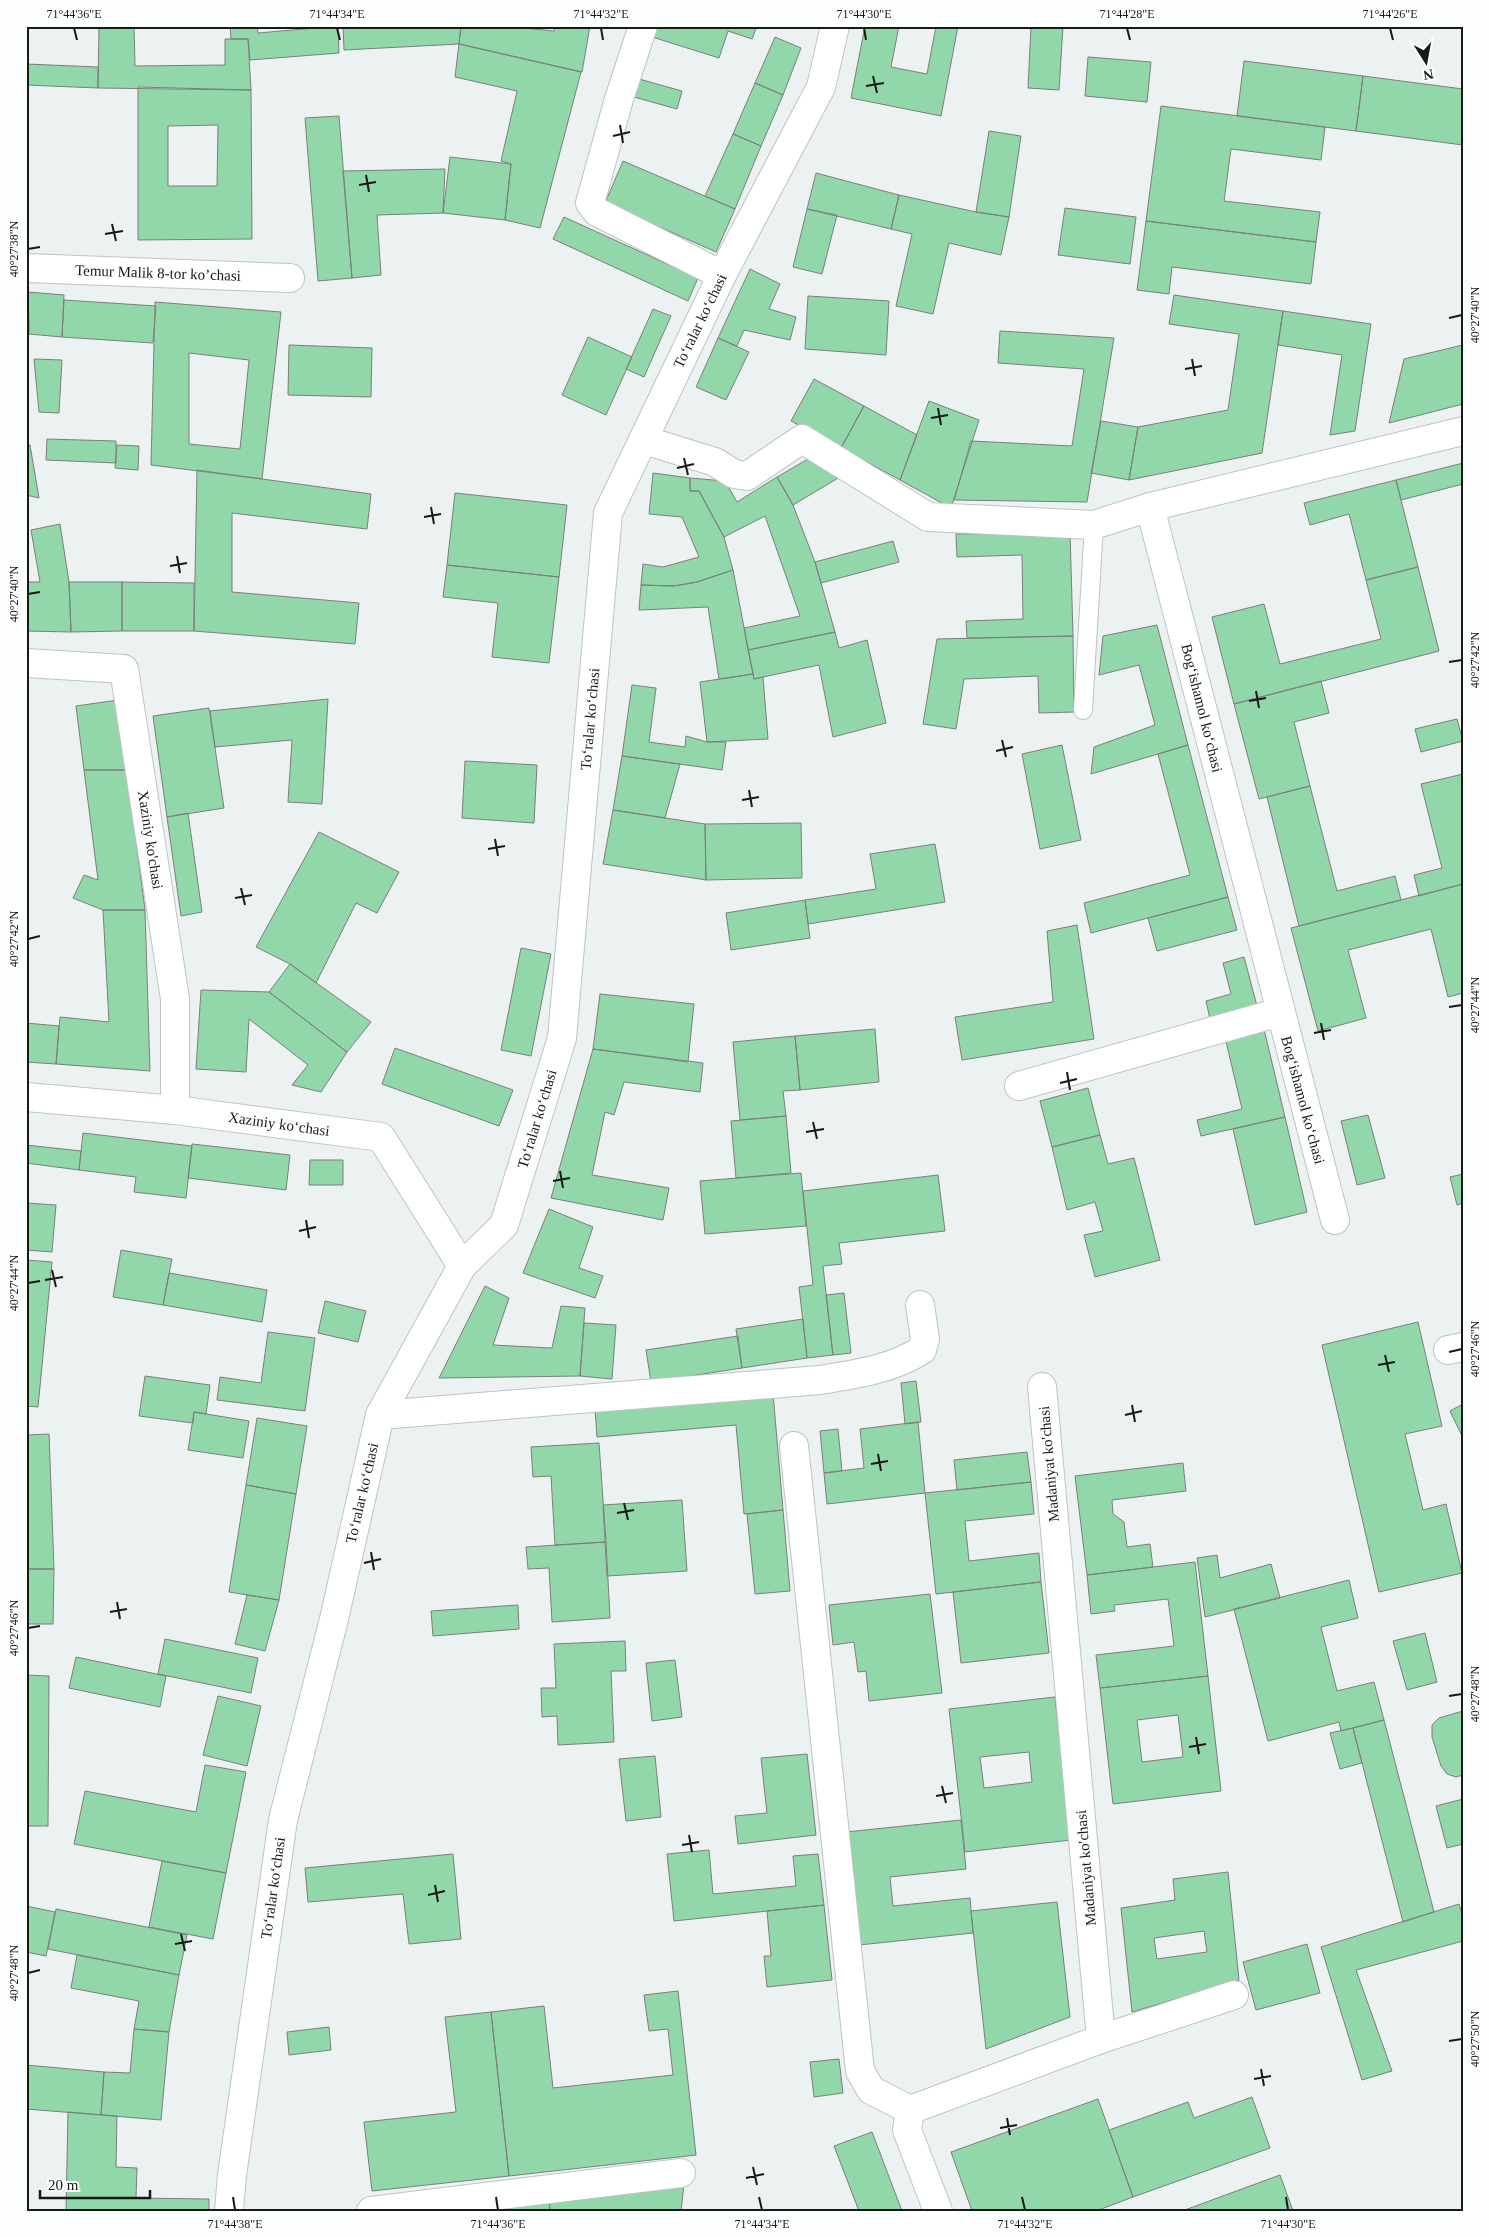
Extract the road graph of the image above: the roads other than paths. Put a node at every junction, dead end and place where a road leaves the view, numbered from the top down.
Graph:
1 (643, 26) edge
2 (835, 26) edge
3 (26, 268) edge
4 (722, 275) junction
5 (290, 278) dead end
6 (1463, 430) edge
7 (644, 440) junction
8 (1150, 507) junction
9 (1094, 525) junction
10 (26, 664) edge
11 (1083, 710) dead end
12 (1280, 1012) junction
13 (1019, 1086) dead end
14 (26, 1097) edge
15 (175, 1110) junction
16 (1335, 1220) dead end
17 (462, 1266) junction
18 (920, 1305) dead end
19 (1042, 1387) dead end
20 (380, 1414) junction
21 (794, 1446) dead end
22 (1234, 1995) dead end
23 (1101, 2039) junction
24 (910, 2110) junction
25 (681, 2173) dead end
26 (229, 2211) edge
27 (371, 2211) edge
28 (938, 2211) edge

1 - 4 street
2 - 4 street, Toʻralar koʻchasi
3 - 5 street, Temur Malik 8-tor koʼchasi
4 - 7 street, Toʻralar koʻchasi
6 - 8 street
7 - 9 street
7 - 17 street, Toʻralar koʻchasi
8 - 9 street
8 - 12 street, Bogʻishamol koʻchasi
9 - 11 lane
10 - 15 street, Xaziniy ko'chasi
12 - 13 street
12 - 16 street, Bogʻishamol koʻchasi
14 - 15 street, Xaziniy koʻchasi
15 - 17 street, Xaziniy koʻchasi
17 - 20 street, Toʻralar koʻchasi
18 - 20 street
19 - 23 street, Madaniyat ko'chasi
20 - 26 street, Toʻralar koʻchasi
21 - 24 street
22 - 23 street
23 - 24 street
24 - 28 street
25 - 27 street

